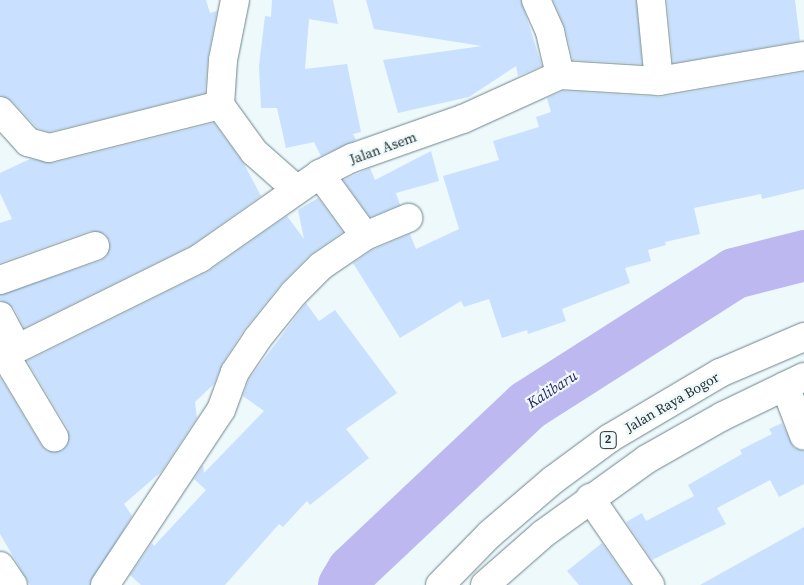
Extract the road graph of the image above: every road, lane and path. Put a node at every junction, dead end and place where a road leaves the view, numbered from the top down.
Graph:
1 (235, 0) edge
2 (536, 0) edge
3 (650, 0) edge
4 (804, 56) edge
5 (560, 75) junction
6 (659, 81) junction
7 (220, 104) junction
8 (0, 111) edge
9 (320, 174) junction
10 (297, 190) junction
11 (408, 218) dead end
12 (365, 236) junction
13 (95, 246) dead end
14 (0, 280) edge
15 (0, 316) edge
16 (804, 337) edge
17 (7, 354) edge
18 (794, 382) edge
19 (804, 436) edge
20 (54, 437) dead end
21 (590, 498) junction
22 (0, 566) edge
23 (13, 585) edge
24 (105, 585) edge
25 (440, 585) edge
26 (485, 585) edge
27 (650, 585) edge

1 - 7 main road
2 - 5 main road
3 - 6 main road
4 - 6 main road, Jalan Asem
5 - 6 main road, Jalan Asem
5 - 9 main road, Jalan Asem
7 - 8 main road
7 - 10 main road
9 - 10 main road, Jalan Asem
9 - 12 main road
10 - 17 main road, Jalan Asem
11 - 12 main road
12 - 24 main road
13 - 14 main road
15 - 17 main road
16 - 25 main road, Jalan Raya Bogor / 2
17 - 20 main road
18 - 19 main road
18 - 21 main road
21 - 26 main road
21 - 27 main road
22 - 23 main road

